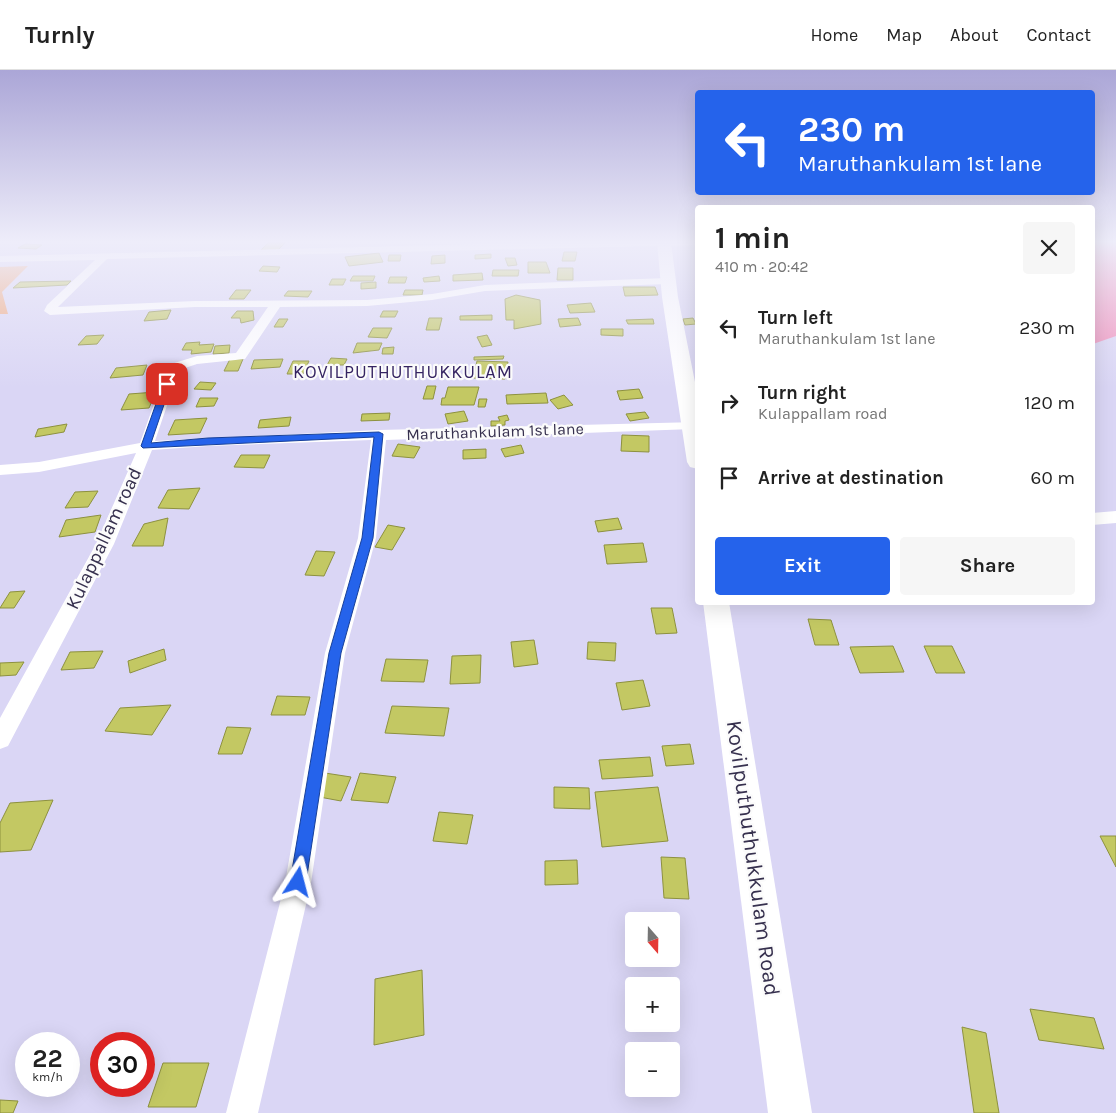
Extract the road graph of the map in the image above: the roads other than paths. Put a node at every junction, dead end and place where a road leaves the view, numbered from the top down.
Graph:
1 (67, 291) edge
2 (469, 291) edge
3 (669, 291) edge
4 (276, 304) junction
5 (693, 425) junction
6 (379, 434) junction
7 (695, 440) edge
8 (146, 446) junction
9 (0, 470) edge
10 (1116, 517) edge
11 (1095, 519) edge
12 (716, 605) edge
13 (0, 738) edge
14 (242, 1113) edge
15 (790, 1113) edge

1 - 4 street
2 - 4 street
3 - 5 street
4 - 8 street, Kulappallam road
5 - 6 street, Maruthankulam 1st lane
5 - 7 street
6 - 8 street, Maruthankulam 1st lane
6 - 14 street
8 - 9 street, Maruthankulam 1st lane
8 - 13 street, Kulappallam road
10 - 11 street
12 - 15 street, Kovilputhuthukkulam Road

